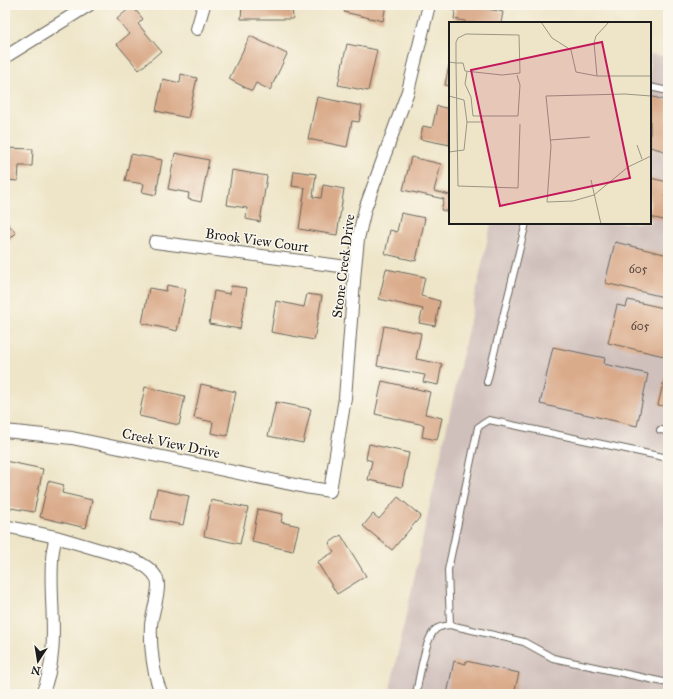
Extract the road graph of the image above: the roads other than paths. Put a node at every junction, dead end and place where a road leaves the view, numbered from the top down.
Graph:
1 (89, 5) edge
2 (204, 5) edge
3 (429, 5) edge
4 (197, 30) dead end
5 (5, 57) edge
6 (651, 87) edge
7 (668, 91) edge
8 (526, 224) edge
9 (155, 242) dead end
10 (355, 268) junction
11 (487, 382) dead end
12 (660, 430) dead end
13 (5, 431) edge
14 (668, 432) edge
15 (668, 458) edge
16 (330, 491) joint
17 (5, 526) edge
18 (56, 536) junction
19 (450, 625) junction
20 (668, 683) edge
21 (42, 694) edge
22 (162, 694) edge
23 (416, 694) edge

1 - 5 street
2 - 4 street
3 - 10 street, Stone Creek Drive
6 - 7 lane
8 - 11 lane
9 - 10 street, Brook View Court
10 - 16 street, Stone Creek Drive
12 - 14 lane
13 - 16 street, Creek View Drive
15 - 19 lane
17 - 18 street
18 - 21 street
18 - 22 street
19 - 20 lane
19 - 23 lane

